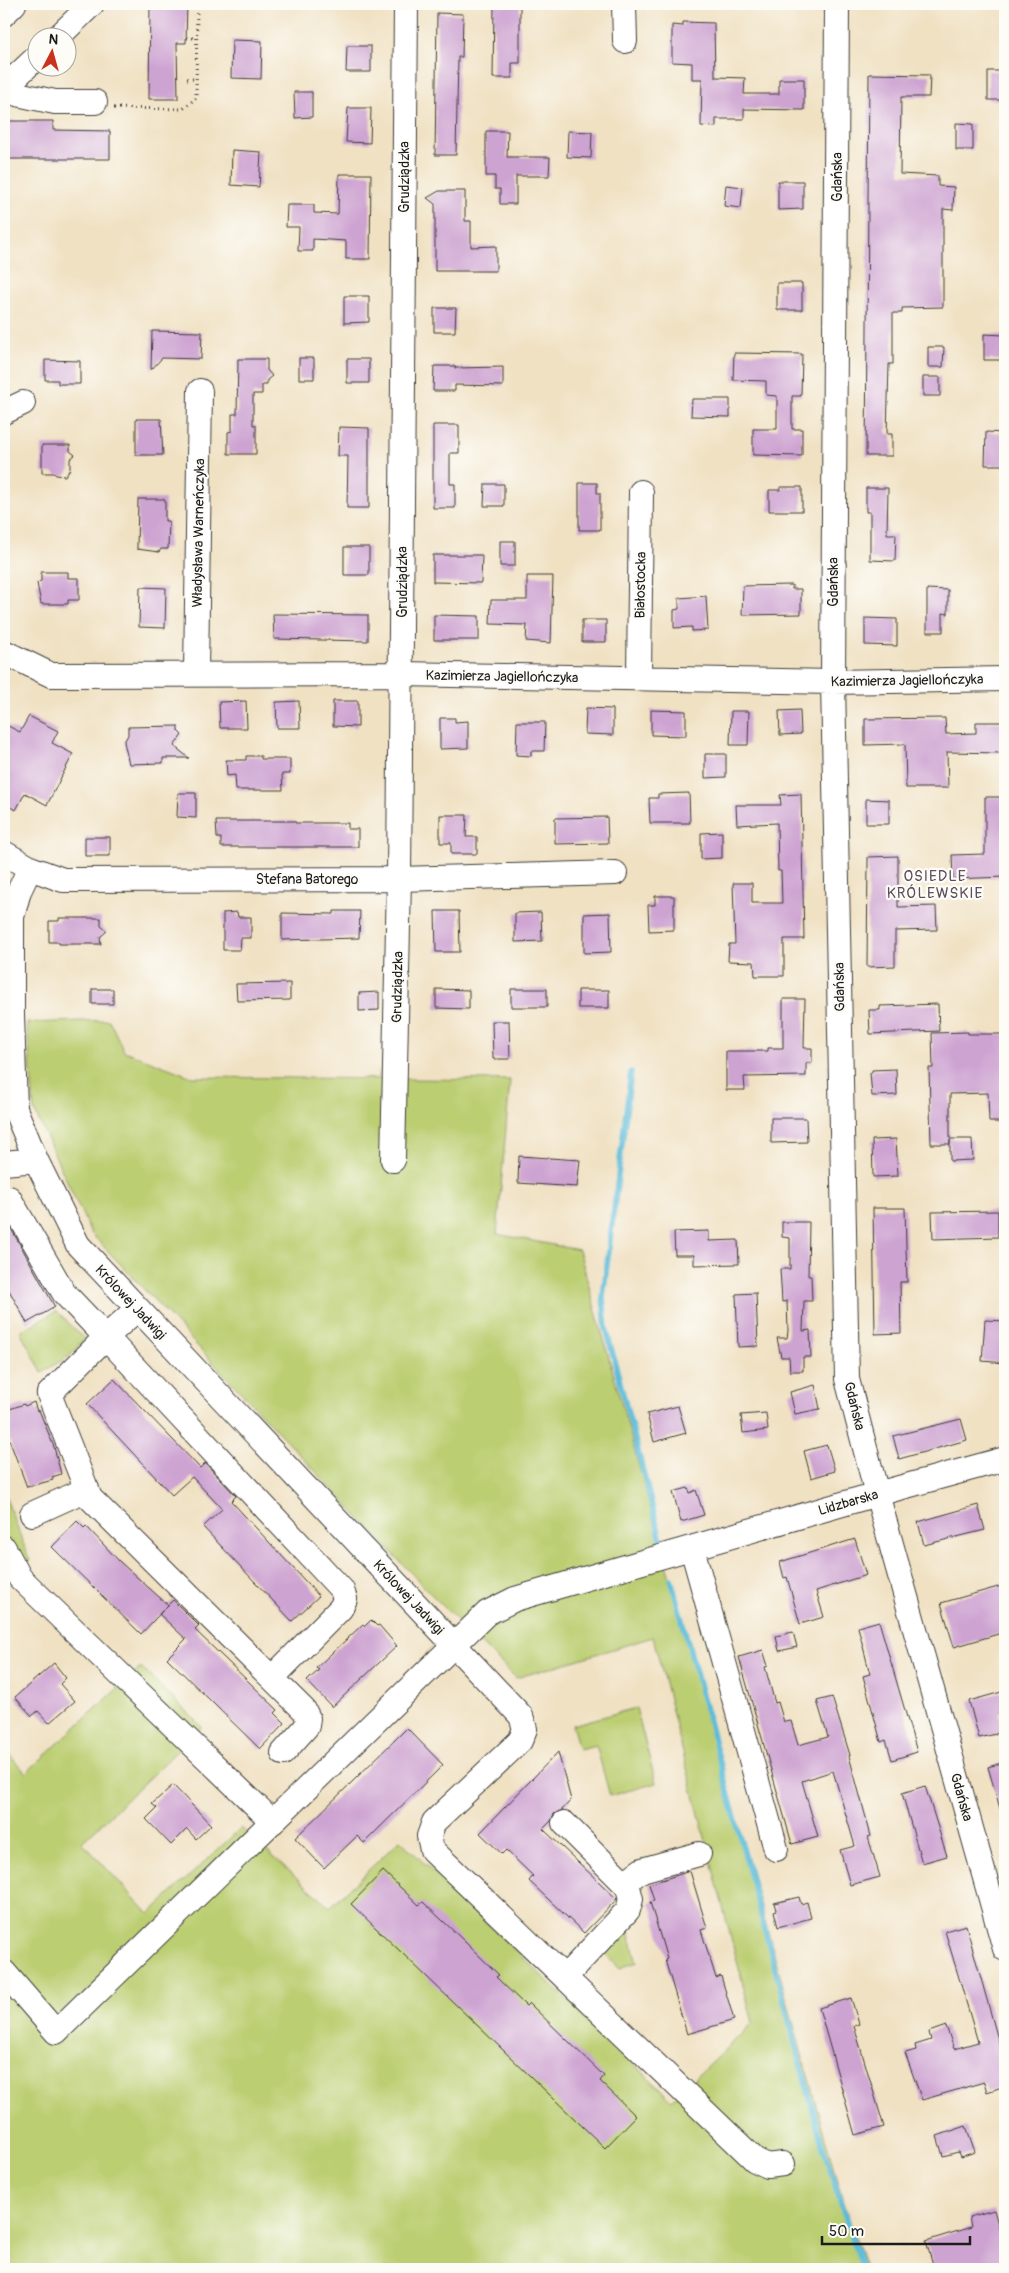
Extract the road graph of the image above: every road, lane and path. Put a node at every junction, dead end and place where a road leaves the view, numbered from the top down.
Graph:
1 (14, 4) edge
2 (92, 4) edge
3 (197, 4) edge
4 (406, 4) edge
5 (624, 4) edge
6 (837, 4) edge
7 (4, 14) edge
8 (67, 28) edge
9 (187, 38) dead end
10 (197, 38) junction
11 (625, 40) dead end
12 (28, 65) edge
13 (187, 78) dead end
14 (196, 79) junction
15 (7, 85) edge
16 (102, 105) joint
17 (200, 391) dead end
18 (641, 492) dead end
19 (4, 652) edge
20 (196, 674) junction
21 (401, 674) junction
22 (639, 678) junction
23 (1005, 679) edge
24 (833, 682) junction
25 (4, 853) edge
26 (30, 868) junction
27 (615, 873) dead end
28 (399, 879) junction
29 (8, 1014) edge
30 (36, 1160) junction
31 (393, 1160) dead end
32 (4, 1163) edge
33 (9, 1198) dead end
34 (137, 1309) junction
35 (106, 1338) junction
36 (1005, 1459) edge
37 (87, 1489) junction
38 (877, 1494) junction
39 (32, 1514) dead end
40 (4, 1548) edge
41 (692, 1548) junction
42 (456, 1646) junction
43 (272, 1678) junction
44 (284, 1753) dead end
45 (273, 1822) junction
46 (564, 1823) dead end
47 (776, 1850) dead end
48 (699, 1854) dead end
49 (624, 1883) junction
50 (1005, 1949) edge
51 (4, 1972) edge
52 (565, 1977) junction
53 (783, 2164) dead end

1 - 7 street
2 - 8 street
3 - 10 path
4 - 21 street, Grudziądzka
5 - 11 street
6 - 24 street, Gdańska
9 - 10 path
10 - 14 path
12 - 15 street
13 - 14 path
14 - 16 path
15 - 16 street
17 - 20 street, Władysława Warneńczyka
18 - 22 street, Białostocka
19 - 20 street, Kazimierza Jagiellończyka
20 - 21 street, Kazimierza Jagiellończyka
21 - 22 street, Kazimierza Jagiellończyka
21 - 28 street, Grudziądzka
22 - 24 street, Kazimierza Jagiellończyka
23 - 24 street, Kazimierza Jagiellończyka
24 - 38 street, Gdańska
25 - 26 street, Stefana Batorego
26 - 28 street, Stefana Batorego
26 - 29 street, Królowej Jadwigi
27 - 28 street, Stefana Batorego
28 - 31 street, Grudziądzka
29 - 30 street, Królowej Jadwigi
30 - 32 street
30 - 34 street, Królowej Jadwigi
33 - 35 street
34 - 35 street
34 - 42 street, Królowej Jadwigi
35 - 37 street
35 - 43 street
36 - 38 street, Lidzbarska
37 - 39 street
37 - 43 street
38 - 41 street, Lidzbarska
38 - 50 street, Gdańska
40 - 45 street
41 - 42 street, Lidzbarska
41 - 47 street
42 - 45 street, Lidzbarska
42 - 52 street, Królowej Jadwigi
43 - 44 street
45 - 51 street, Lidzbarska
46 - 49 street
48 - 49 street
49 - 52 street
52 - 53 street, Królowej Jadwigi

